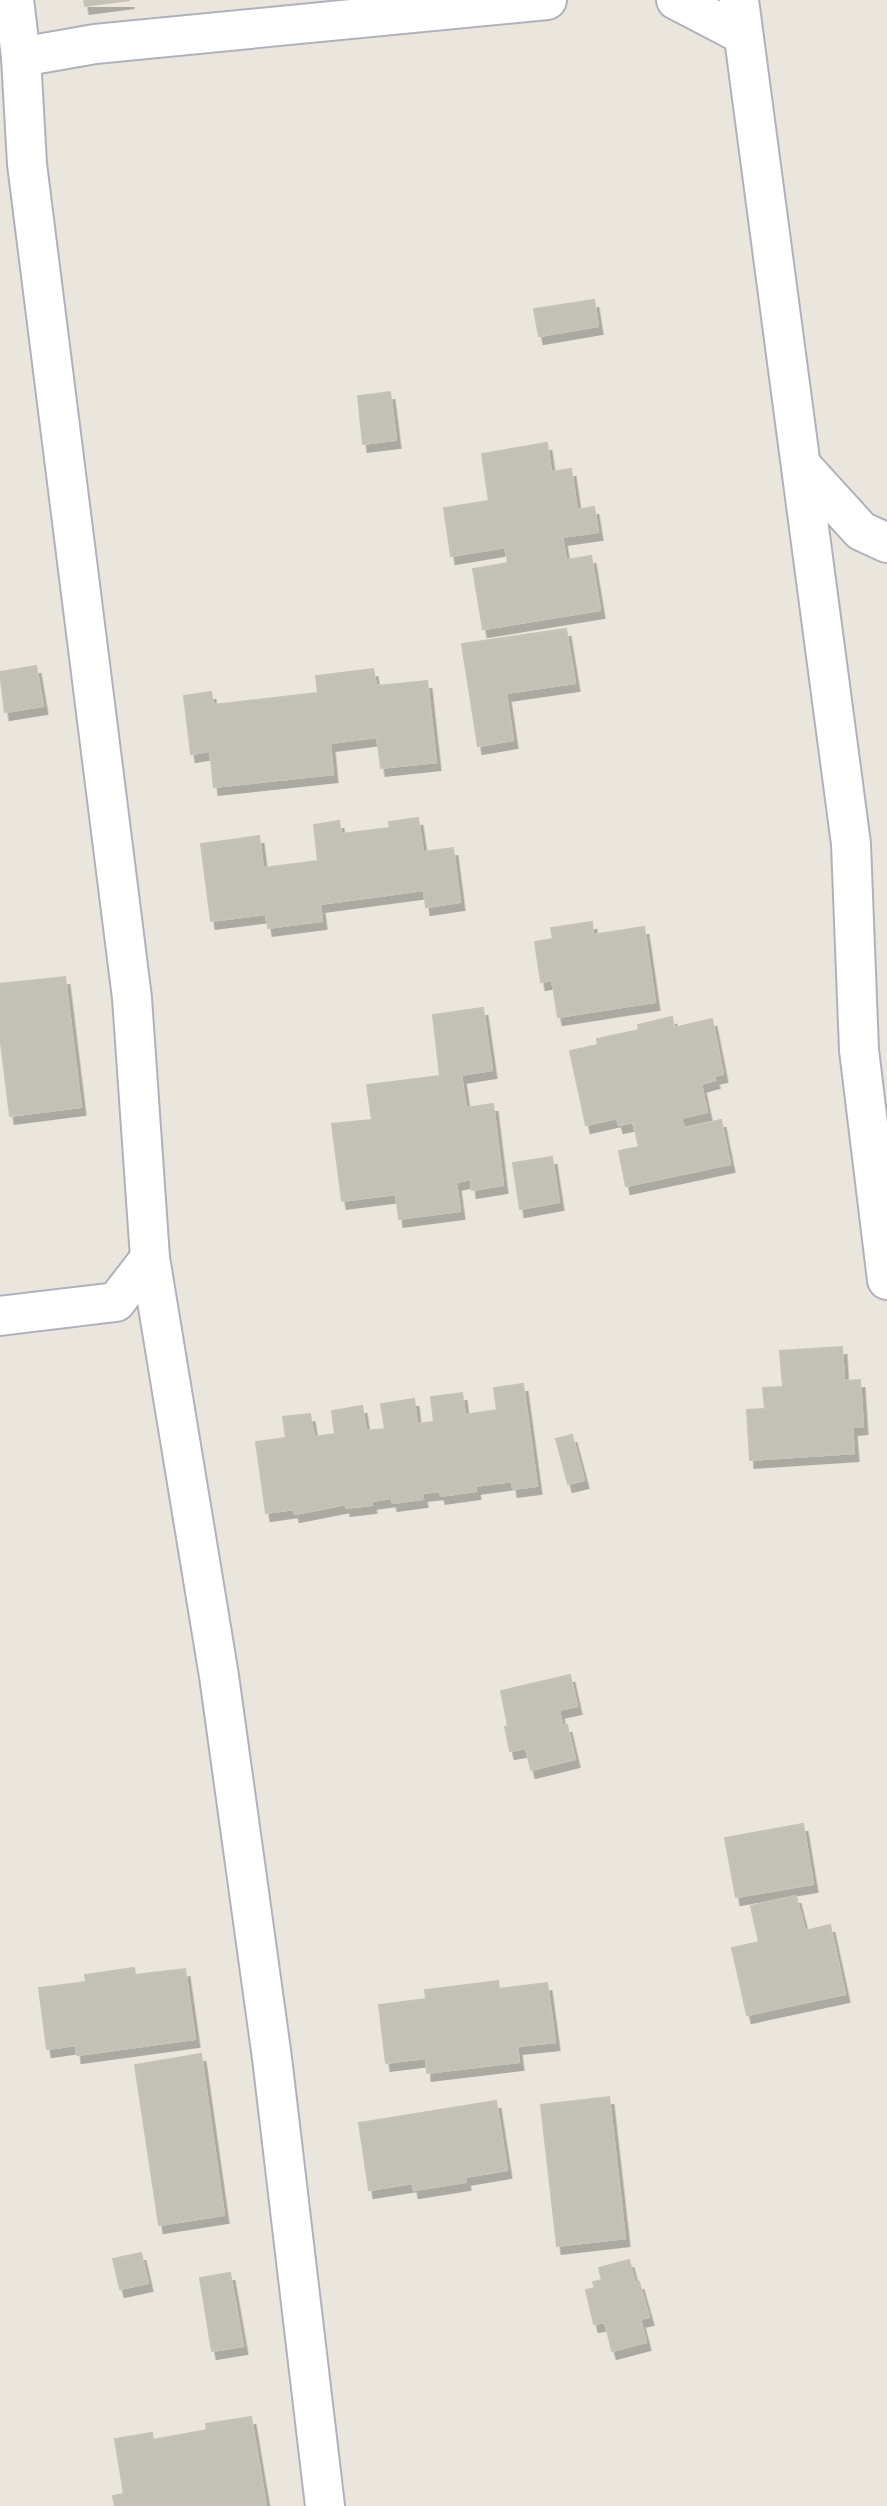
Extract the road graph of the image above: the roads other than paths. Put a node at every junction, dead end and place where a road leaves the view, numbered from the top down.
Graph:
1 (14, 0) edge
2 (548, 0) edge
3 (676, 0) edge
4 (741, 18) edge
5 (21, 57) junction
6 (802, 466) junction
7 (887, 543) edge
8 (150, 1258) junction
9 (887, 1273) edge
10 (887, 1280) edge
11 (116, 1302) junction
12 (0, 1316) edge
13 (166, 1357) junction
14 (325, 2506) edge

1 - 5 street
2 - 5 street
3 - 4 street
4 - 6 street
5 - 8 street
6 - 7 street
6 - 9 street
8 - 11 street
8 - 13 street
9 - 10 street
11 - 12 street
11 - 13 street
13 - 14 street

